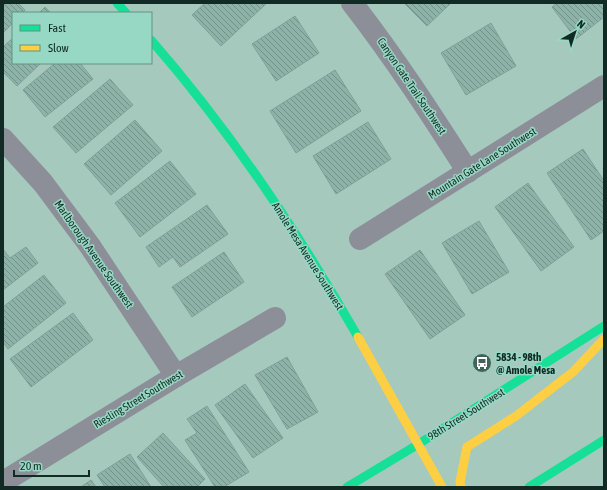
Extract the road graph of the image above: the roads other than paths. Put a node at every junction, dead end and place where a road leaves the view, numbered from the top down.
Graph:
1 (117, 3) edge
2 (352, 3) edge
3 (125, 12) edge
4 (152, 41) edge
5 (604, 86) edge
6 (3, 139) edge
7 (468, 172) junction
8 (360, 239) dead end
9 (275, 318) dead end
10 (604, 326) edge
11 (604, 339) edge
12 (176, 376) junction
13 (604, 440) edge
14 (417, 445) junction
15 (3, 482) edge
16 (347, 487) edge
17 (442, 487) edge
18 (461, 487) edge
19 (529, 487) edge

1 - 3 street
2 - 7 street, Canyon Gate Trail Southwest
4 - 14 street, Amole Mesa Avenue Southwest
5 - 7 street, Mountain Gate Lane Southwest
6 - 12 street, Marlborough Avenue Southwest
7 - 8 street, Mountain Gate Lane Southwest
9 - 12 street, Riesling Street Southwest
10 - 14 street, 98th Street Southwest
11 - 18 street
12 - 15 street, Riesling Street Southwest
13 - 19 street
14 - 16 street, 98th Street Southwest
14 - 17 street, Amole Mesa Avenue Southwest

